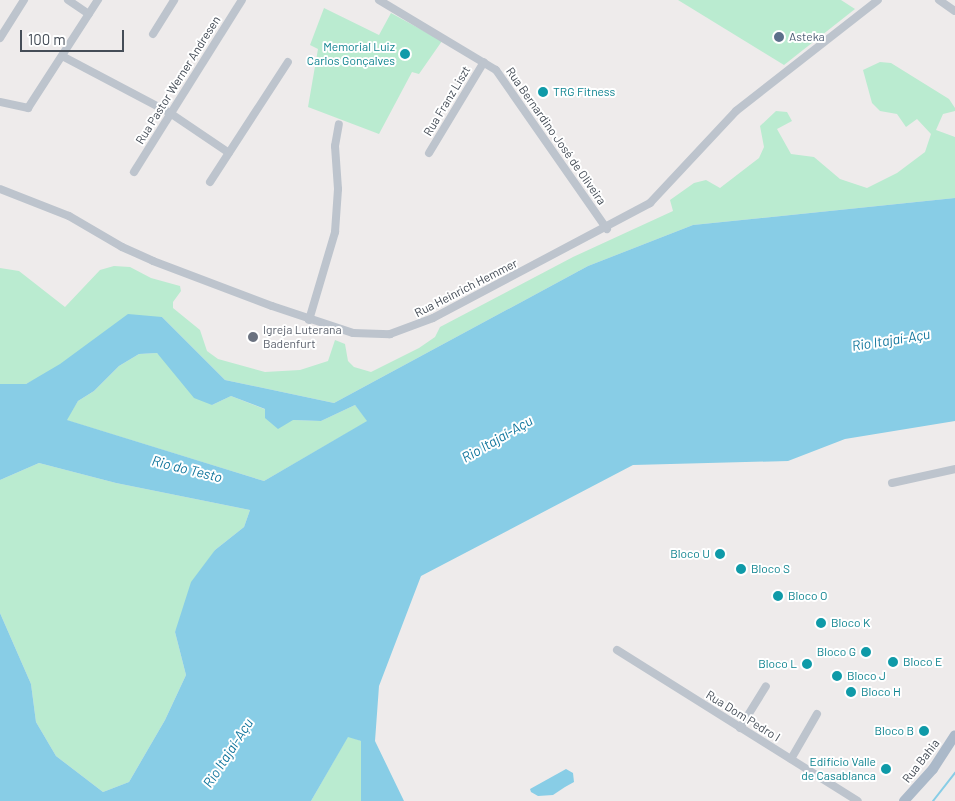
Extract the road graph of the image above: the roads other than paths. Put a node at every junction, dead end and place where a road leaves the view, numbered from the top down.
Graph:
1 (24, 0) edge
2 (68, 0) edge
3 (98, 0) edge
4 (174, 0) edge
5 (242, 0) edge
6 (379, 0) edge
7 (878, 0) edge
8 (939, 0) edge
9 (955, 11) edge
10 (89, 14) junction
11 (153, 34) dead end
12 (0, 38) edge
13 (64, 57) junction
14 (288, 62) dead end
15 (484, 62) junction
16 (0, 102) edge
17 (170, 113) junction
18 (338, 124) dead end
19 (429, 152) dead end
20 (229, 153) junction
21 (134, 172) dead end
22 (210, 182) dead end
23 (0, 189) edge
24 (607, 229) junction
25 (308, 320) junction
26 (955, 469) edge
27 (892, 483) dead end
28 (617, 650) dead end
29 (766, 686) dead end
30 (817, 714) dead end
31 (740, 728) junction
32 (955, 735) edge
33 (791, 759) junction
34 (858, 801) edge
35 (904, 801) edge

1 - 12 street
2 - 10 street
3 - 10 street
4 - 11 street
5 - 17 street, Rua Pastor Werner Andresen
6 - 15 street, Rua Bernardino José de Oliveira
7 - 24 street, Rua Heinrich Hemmer
8 - 9 street
10 - 13 street
13 - 16 street
13 - 17 street
14 - 20 street
15 - 19 street, Rua Franz Liszt
15 - 24 street, Rua Bernardino José de Oliveira
17 - 20 street
17 - 21 street, Rua Pastor Werner Andresen
18 - 25 street
20 - 22 street
23 - 25 street, Rua Heinrich Hemmer
24 - 25 street, Rua Heinrich Hemmer
26 - 27 street
28 - 31 street, Rua Dom Pedro I
29 - 31 street
30 - 33 street
31 - 33 street, Rua Dom Pedro I
32 - 35 main road, Rua Bahia
33 - 34 street, Rua Dom Pedro I

